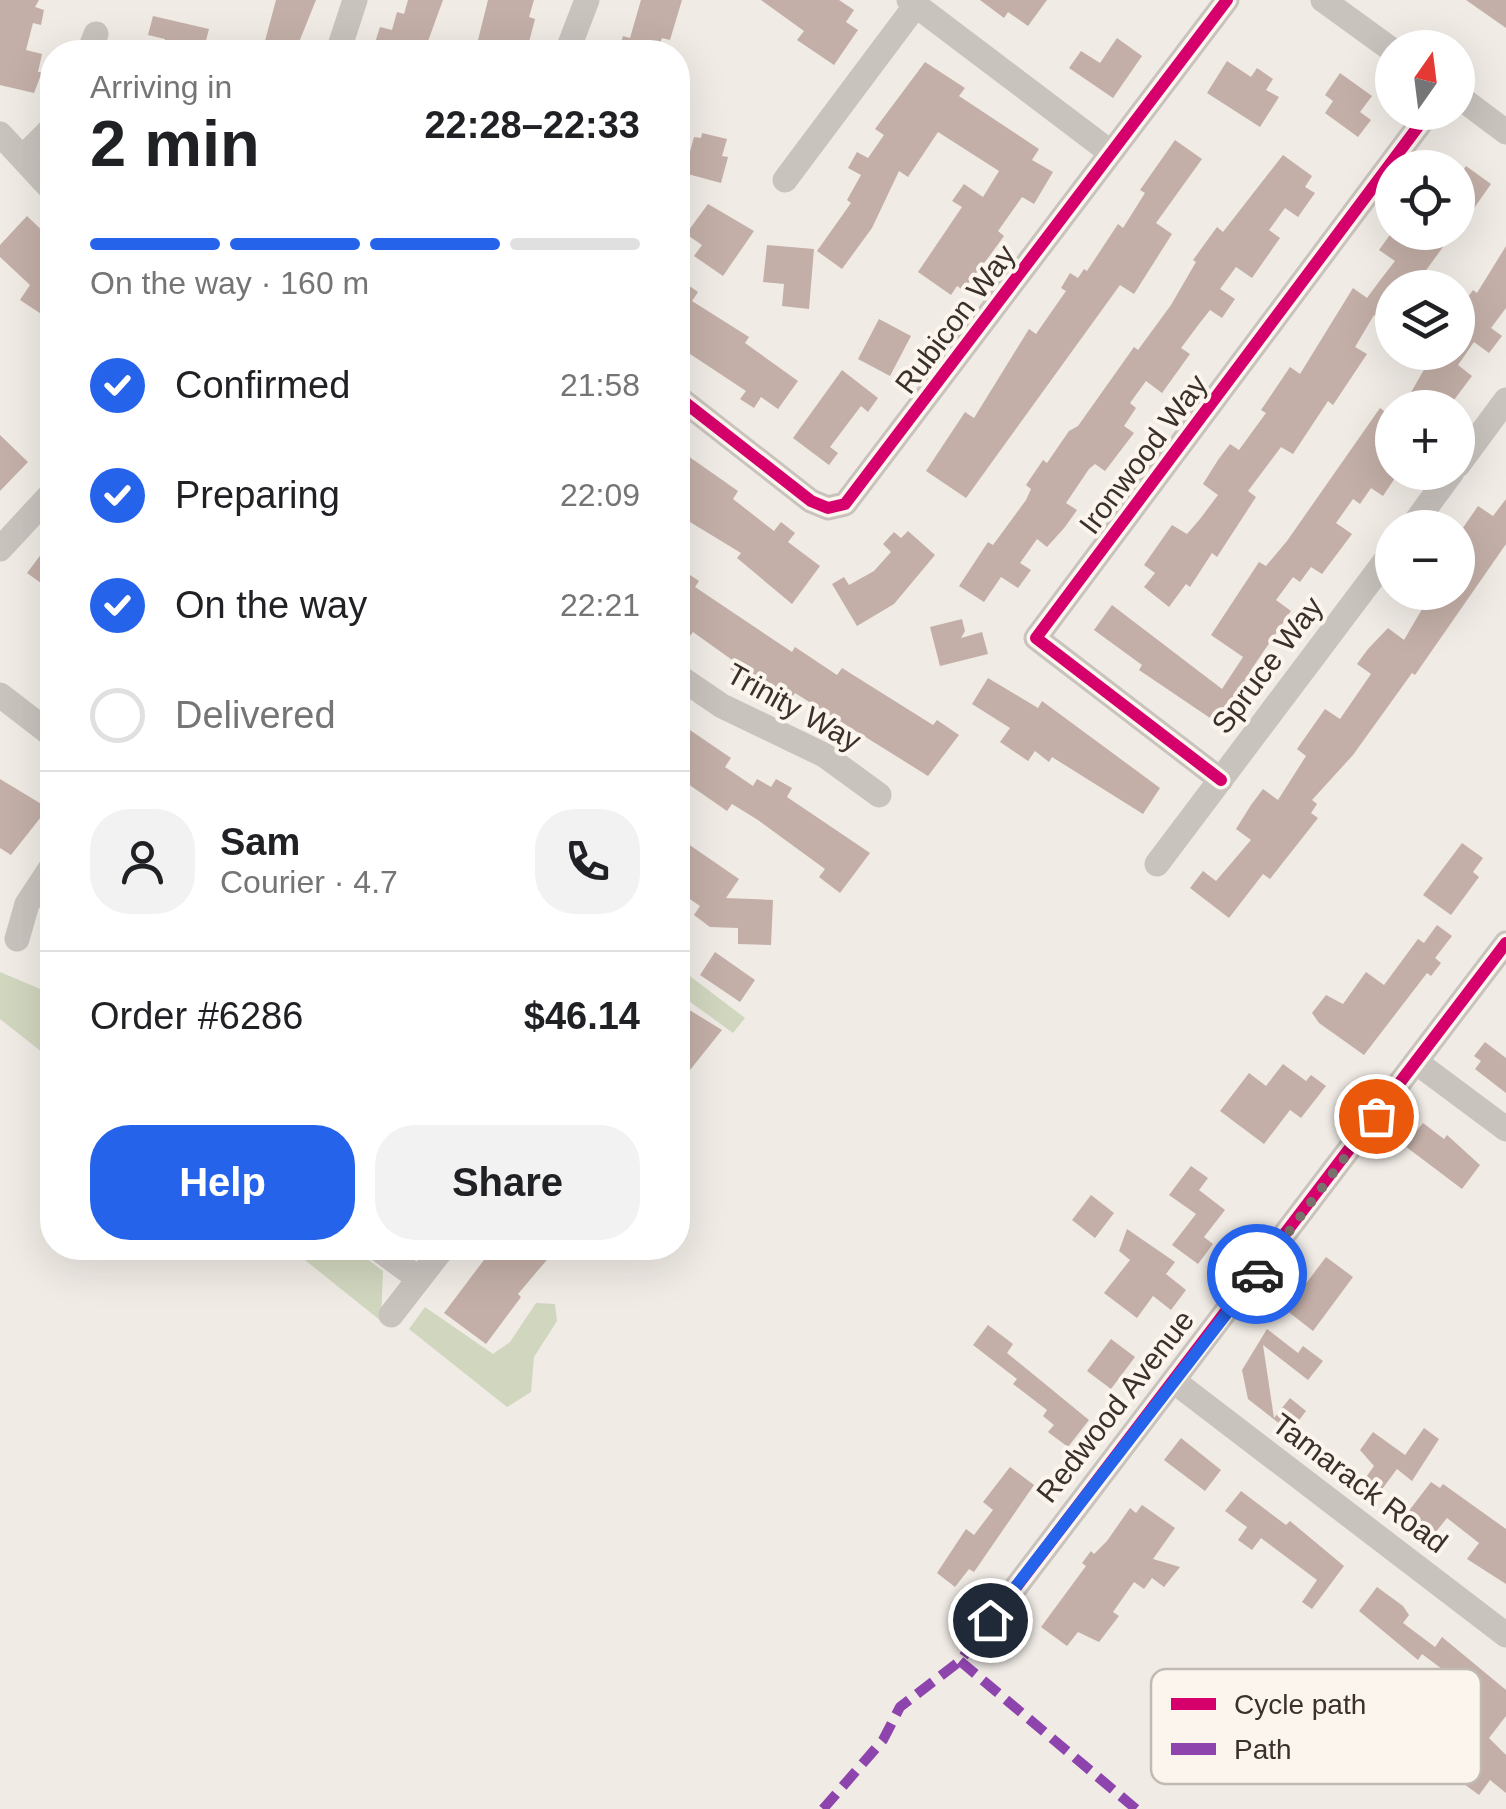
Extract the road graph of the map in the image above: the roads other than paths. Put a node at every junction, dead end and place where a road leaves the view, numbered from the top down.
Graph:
1 (355, 0) edge
2 (587, 0) edge
3 (1226, 0) edge
4 (1323, 0) edge
5 (912, 3) edge
6 (1375, 38) edge
7 (342, 40) edge
8 (572, 40) edge
9 (1475, 109) edge
10 (1416, 130) edge
11 (1506, 132) edge
12 (0, 134) edge
13 (40, 140) edge
14 (1110, 152) junction
15 (23, 158) junction
16 (40, 177) edge
17 (785, 180) dead end
18 (1506, 400) edge
19 (690, 406) edge
20 (1475, 442) edge
21 (40, 506) edge
22 (0, 549) edge
23 (1375, 575) edge
24 (690, 684) edge
25 (0, 695) edge
26 (40, 726) edge
27 (1221, 780) junction
28 (879, 795) dead end
29 (1157, 864) dead end
30 (40, 884) edge
31 (17, 939) dead end
32 (1506, 943) edge
33 (1416, 1062) junction
34 (1506, 1129) edge
35 (393, 1260) edge
36 (434, 1260) edge
37 (419, 1279) junction
38 (390, 1316) dead end
39 (1176, 1382) junction
40 (990, 1620) dead end
41 (1506, 1634) edge

1 - 7 street
2 - 8 street
3 - 14 street, Rubicon Way
4 - 6 street
5 - 14 street
5 - 17 street
9 - 11 street
10 - 27 street, Ironwood Way
12 - 15 street
13 - 15 street
14 - 19 street, Rubicon Way
15 - 16 street
18 - 20 street
21 - 22 street
23 - 27 street, Spruce Way
24 - 28 street, Trinity Way
25 - 26 street
27 - 29 street, Spruce Way
30 - 31 street
32 - 33 street, Redwood Avenue
33 - 34 street
33 - 39 street, Redwood Avenue
35 - 37 street
36 - 37 street
37 - 38 street
39 - 40 street, Redwood Avenue
39 - 41 street, Tamarack Road

